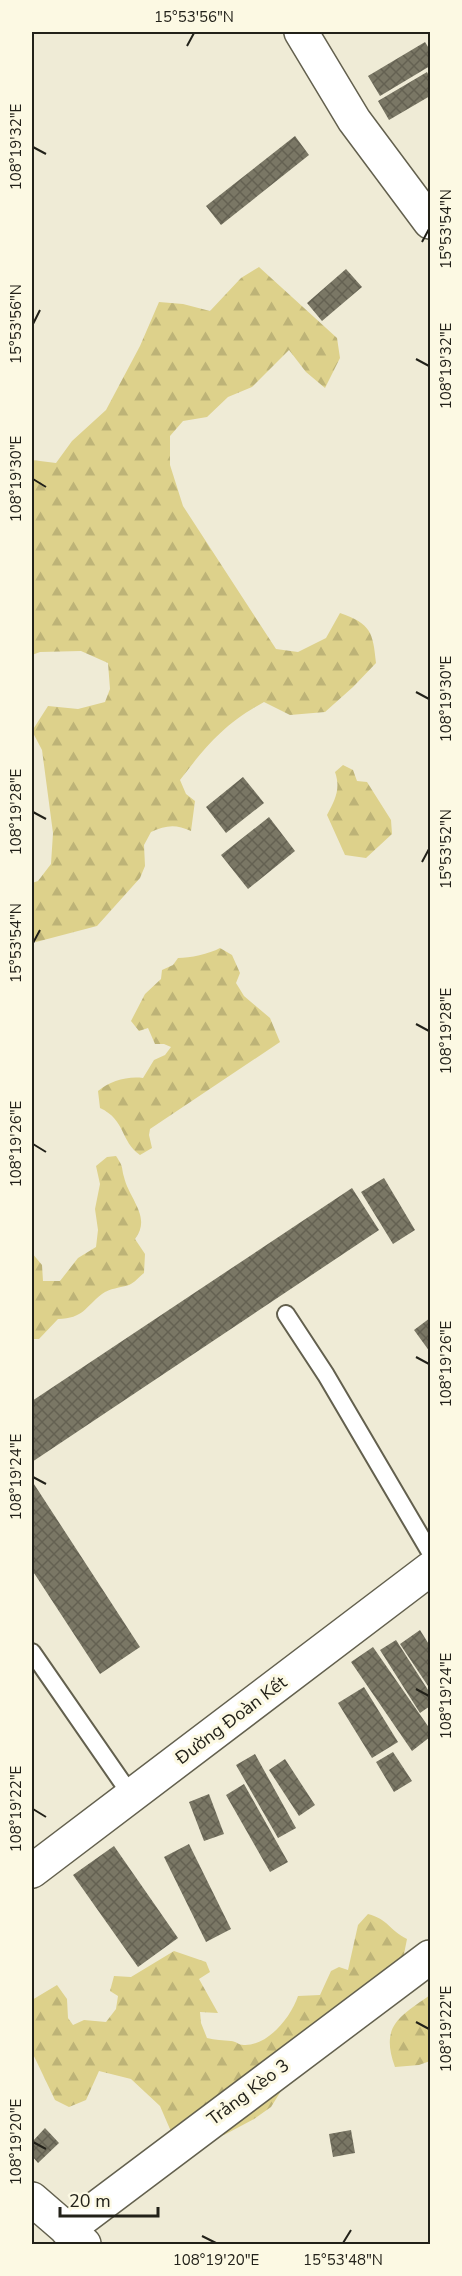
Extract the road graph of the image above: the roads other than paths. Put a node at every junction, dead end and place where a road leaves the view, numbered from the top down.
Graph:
1 (300, 32) edge
2 (430, 222) edge
3 (286, 1314) dead end
4 (430, 1552) edge
5 (430, 1569) edge
6 (32, 1652) edge
7 (131, 1795) junction
8 (32, 1871) edge
9 (430, 1957) edge
10 (32, 2199) edge
11 (76, 2237) edge

1 - 2 street
3 - 4 lane
5 - 7 street, Đường Đoàn Kết
6 - 7 lane
7 - 8 street, Đường Đoàn Kết
9 - 11 street, Trảng Kèo 3
10 - 11 street

